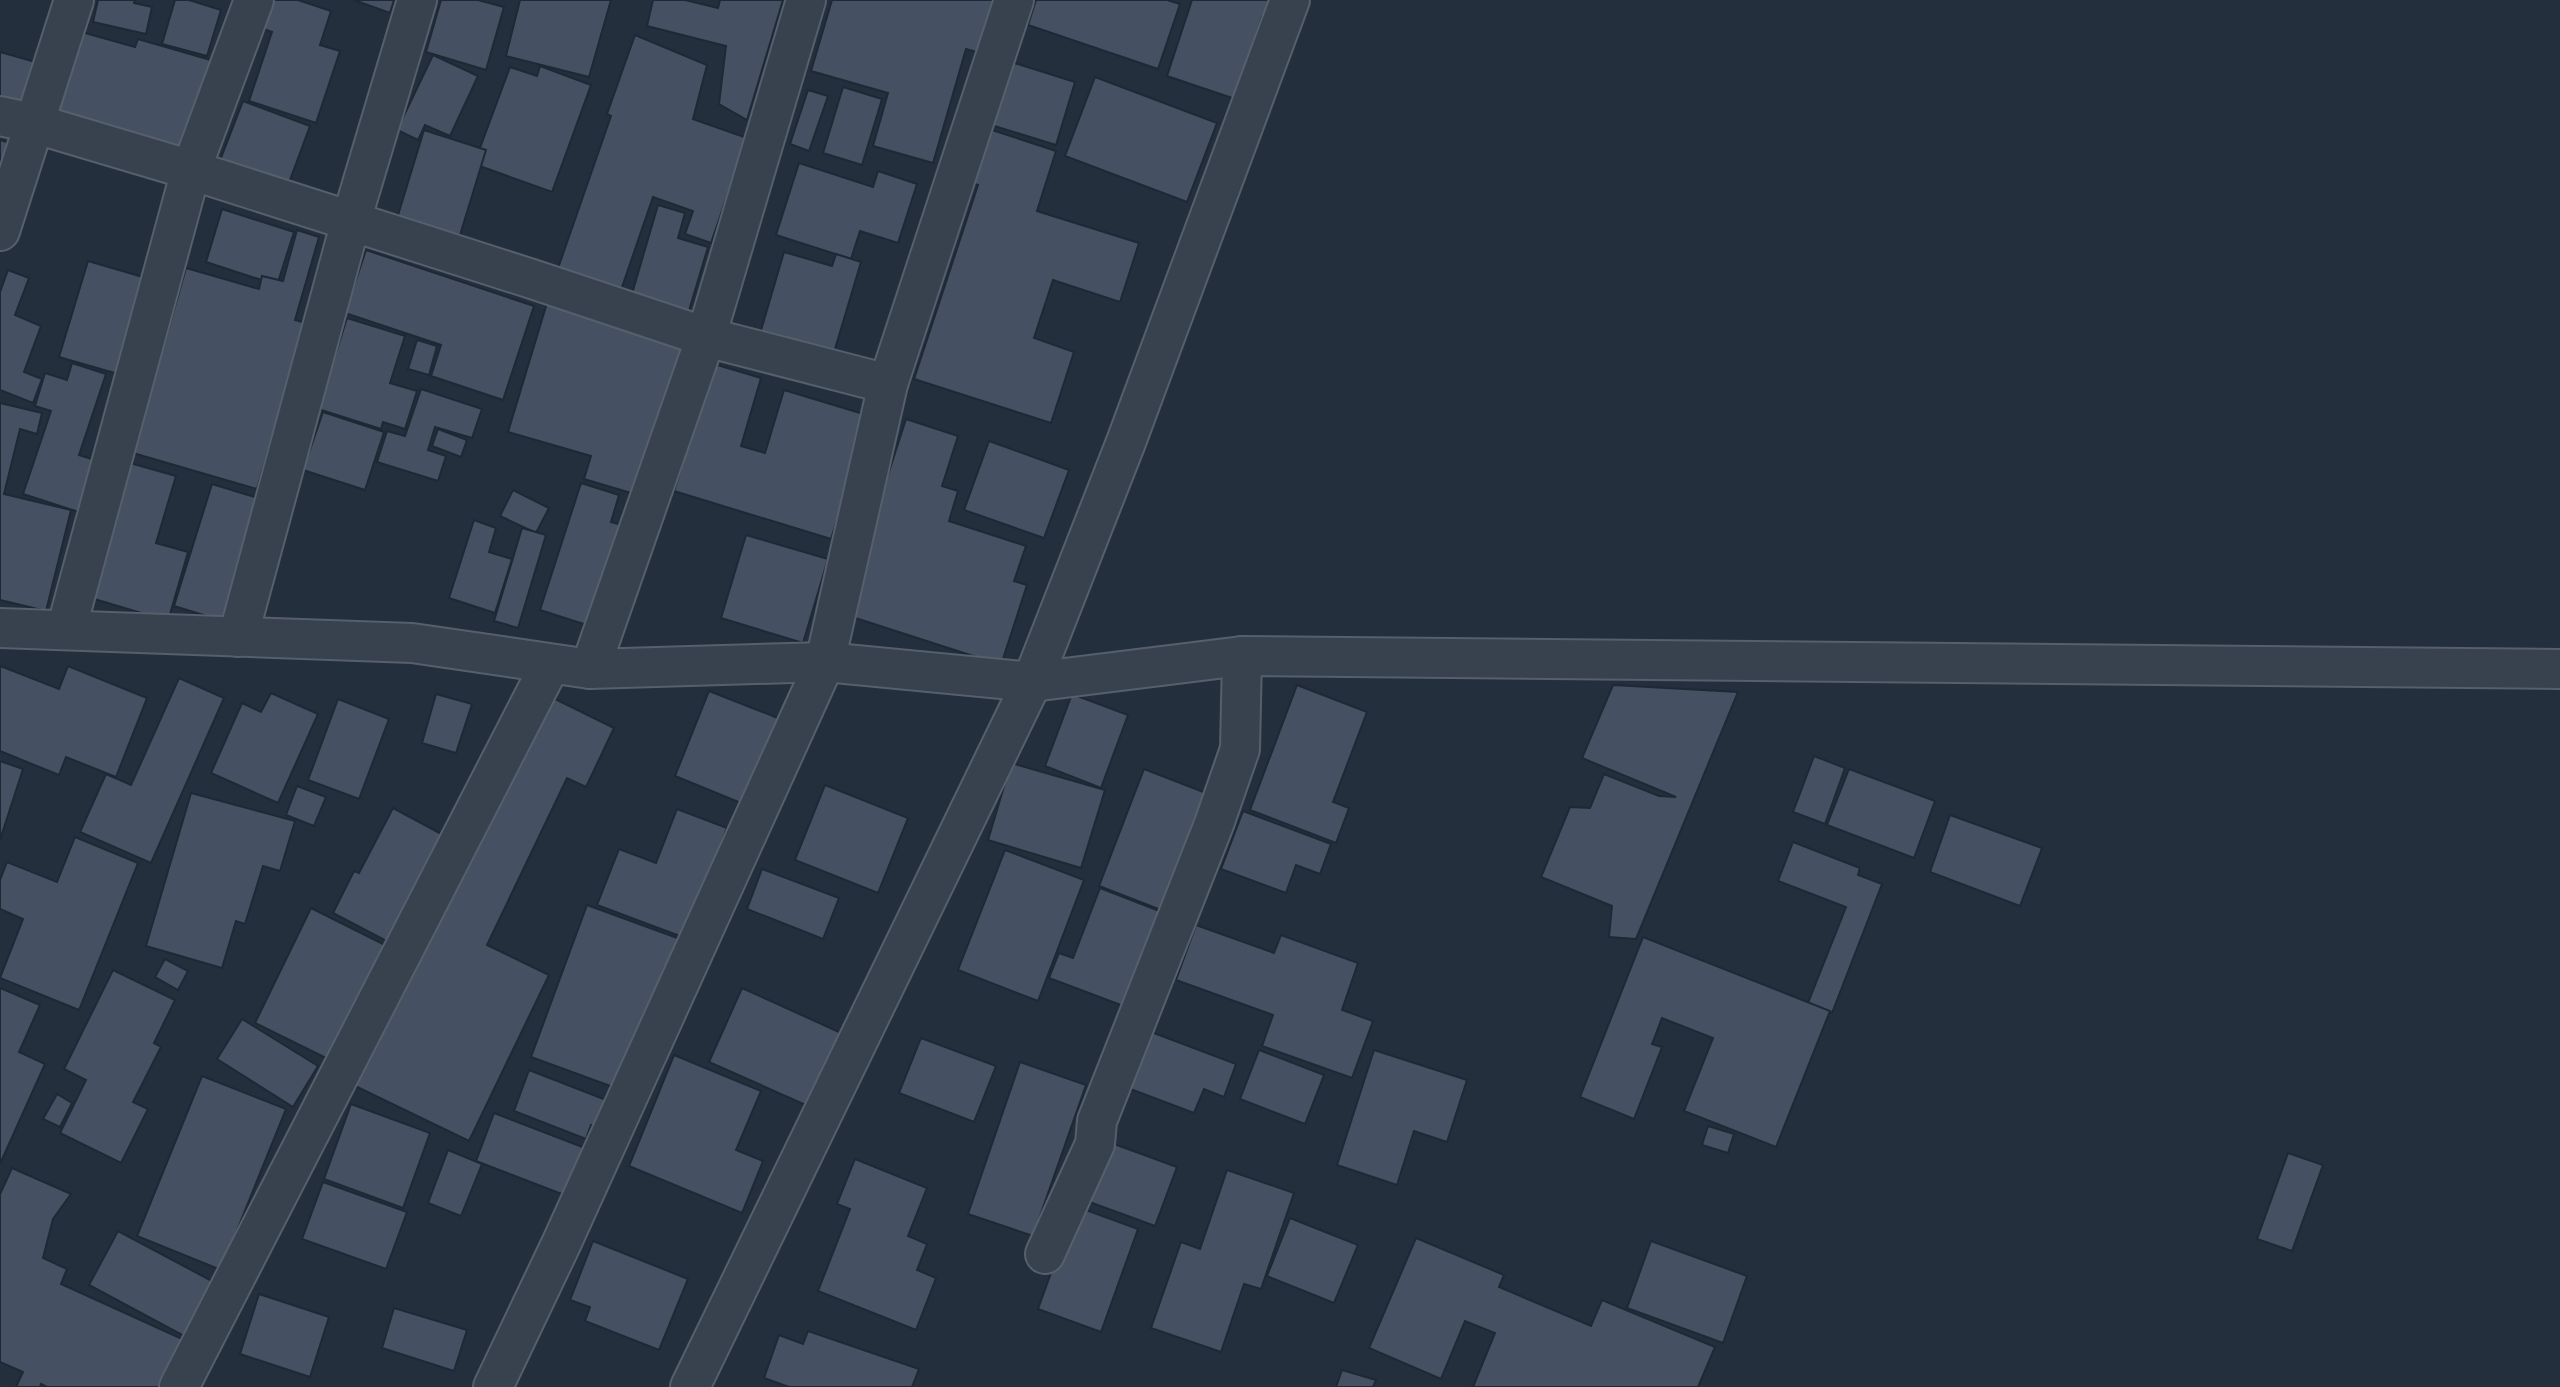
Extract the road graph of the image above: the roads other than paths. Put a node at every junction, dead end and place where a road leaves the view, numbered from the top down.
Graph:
1 (74, 0) edge
2 (254, 0) edge
3 (417, 0) edge
4 (806, 0) edge
5 (1014, 0) edge
6 (1290, 0) edge
7 (17, 119) edge
8 (191, 170) junction
9 (352, 221) junction
10 (0, 231) edge
11 (706, 337) junction
12 (888, 384) junction
13 (0, 628) edge
14 (66, 630) junction
15 (238, 637) junction
16 (1242, 656) junction
17 (825, 662) junction
18 (550, 665) junction
19 (590, 669) junction
20 (2560, 669) edge
21 (1032, 682) junction
22 (1045, 1254) dead end
23 (179, 1387) edge
24 (493, 1387) edge
25 (690, 1387) edge

1 - 7 street
2 - 8 street
3 - 9 street
4 - 11 street
5 - 12 street
6 - 21 street
7 - 8 street
7 - 10 street
8 - 9 street
8 - 14 street
9 - 11 street
9 - 15 street
11 - 12 street
11 - 19 street
12 - 17 street
13 - 14 street
14 - 15 street
15 - 18 street
16 - 20 street
16 - 21 street
16 - 22 street
17 - 19 street
17 - 21 street
17 - 24 street
18 - 19 street
18 - 23 street
21 - 25 street

